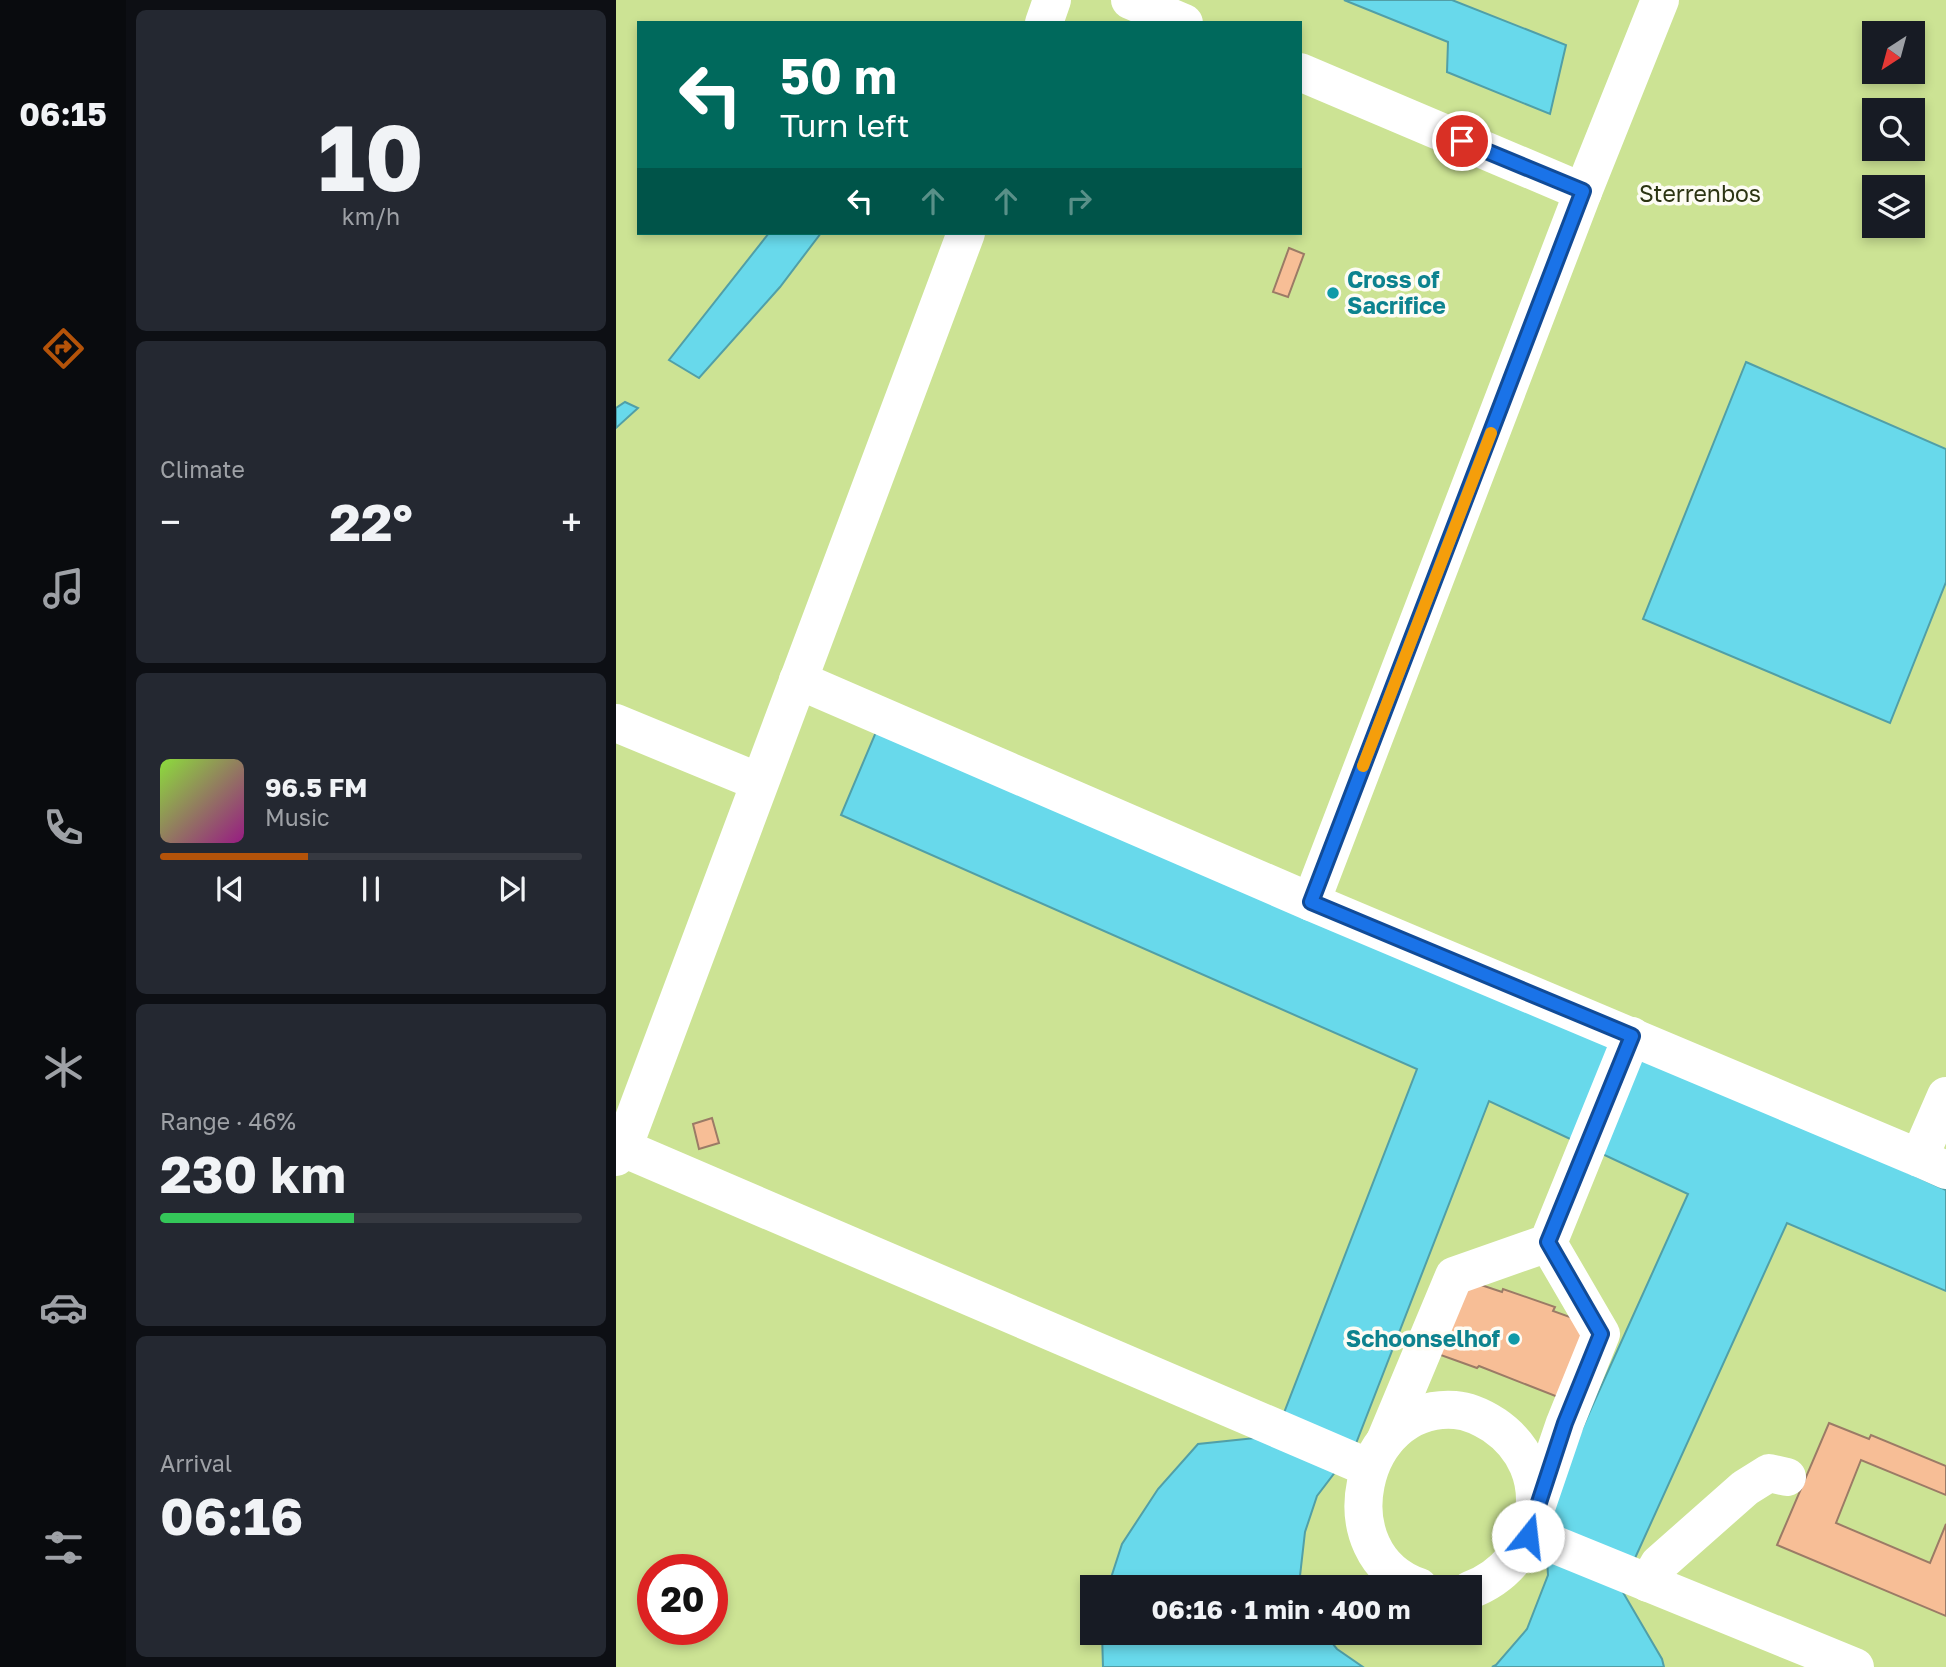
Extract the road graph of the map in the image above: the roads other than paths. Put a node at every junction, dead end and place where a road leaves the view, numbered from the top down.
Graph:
1 (1052, 0) edge
2 (1130, 0) edge
3 (1660, 0) edge
4 (1045, 21) edge
5 (1179, 21) edge
6 (1302, 73) edge
7 (1583, 191) junction
8 (964, 235) edge
9 (798, 680) junction
10 (616, 723) edge
11 (759, 782) junction
12 (1311, 902) junction
13 (1632, 1036) junction
14 (1946, 1096) edge
15 (618, 1150) edge
16 (1933, 1164) edge
17 (1548, 1242) junction
18 (1369, 1457) junction
19 (1787, 1477) dead end
20 (1539, 1531) junction
21 (1396, 1575) edge
22 (1482, 1583) edge
23 (1648, 1583) junction
24 (1855, 1667) edge

1 - 4 lane
2 - 5 lane
3 - 7 lane
6 - 7 lane
7 - 12 lane
8 - 9 lane
9 - 11 lane
9 - 12 lane
10 - 11 lane
11 - 15 lane
12 - 13 lane
13 - 16 lane
13 - 17 lane
14 - 16 lane
15 - 18 lane
17 - 18 lane
17 - 20 lane
18 - 20 lane
18 - 21 lane
19 - 23 lane
20 - 22 lane
20 - 23 lane
23 - 24 lane

